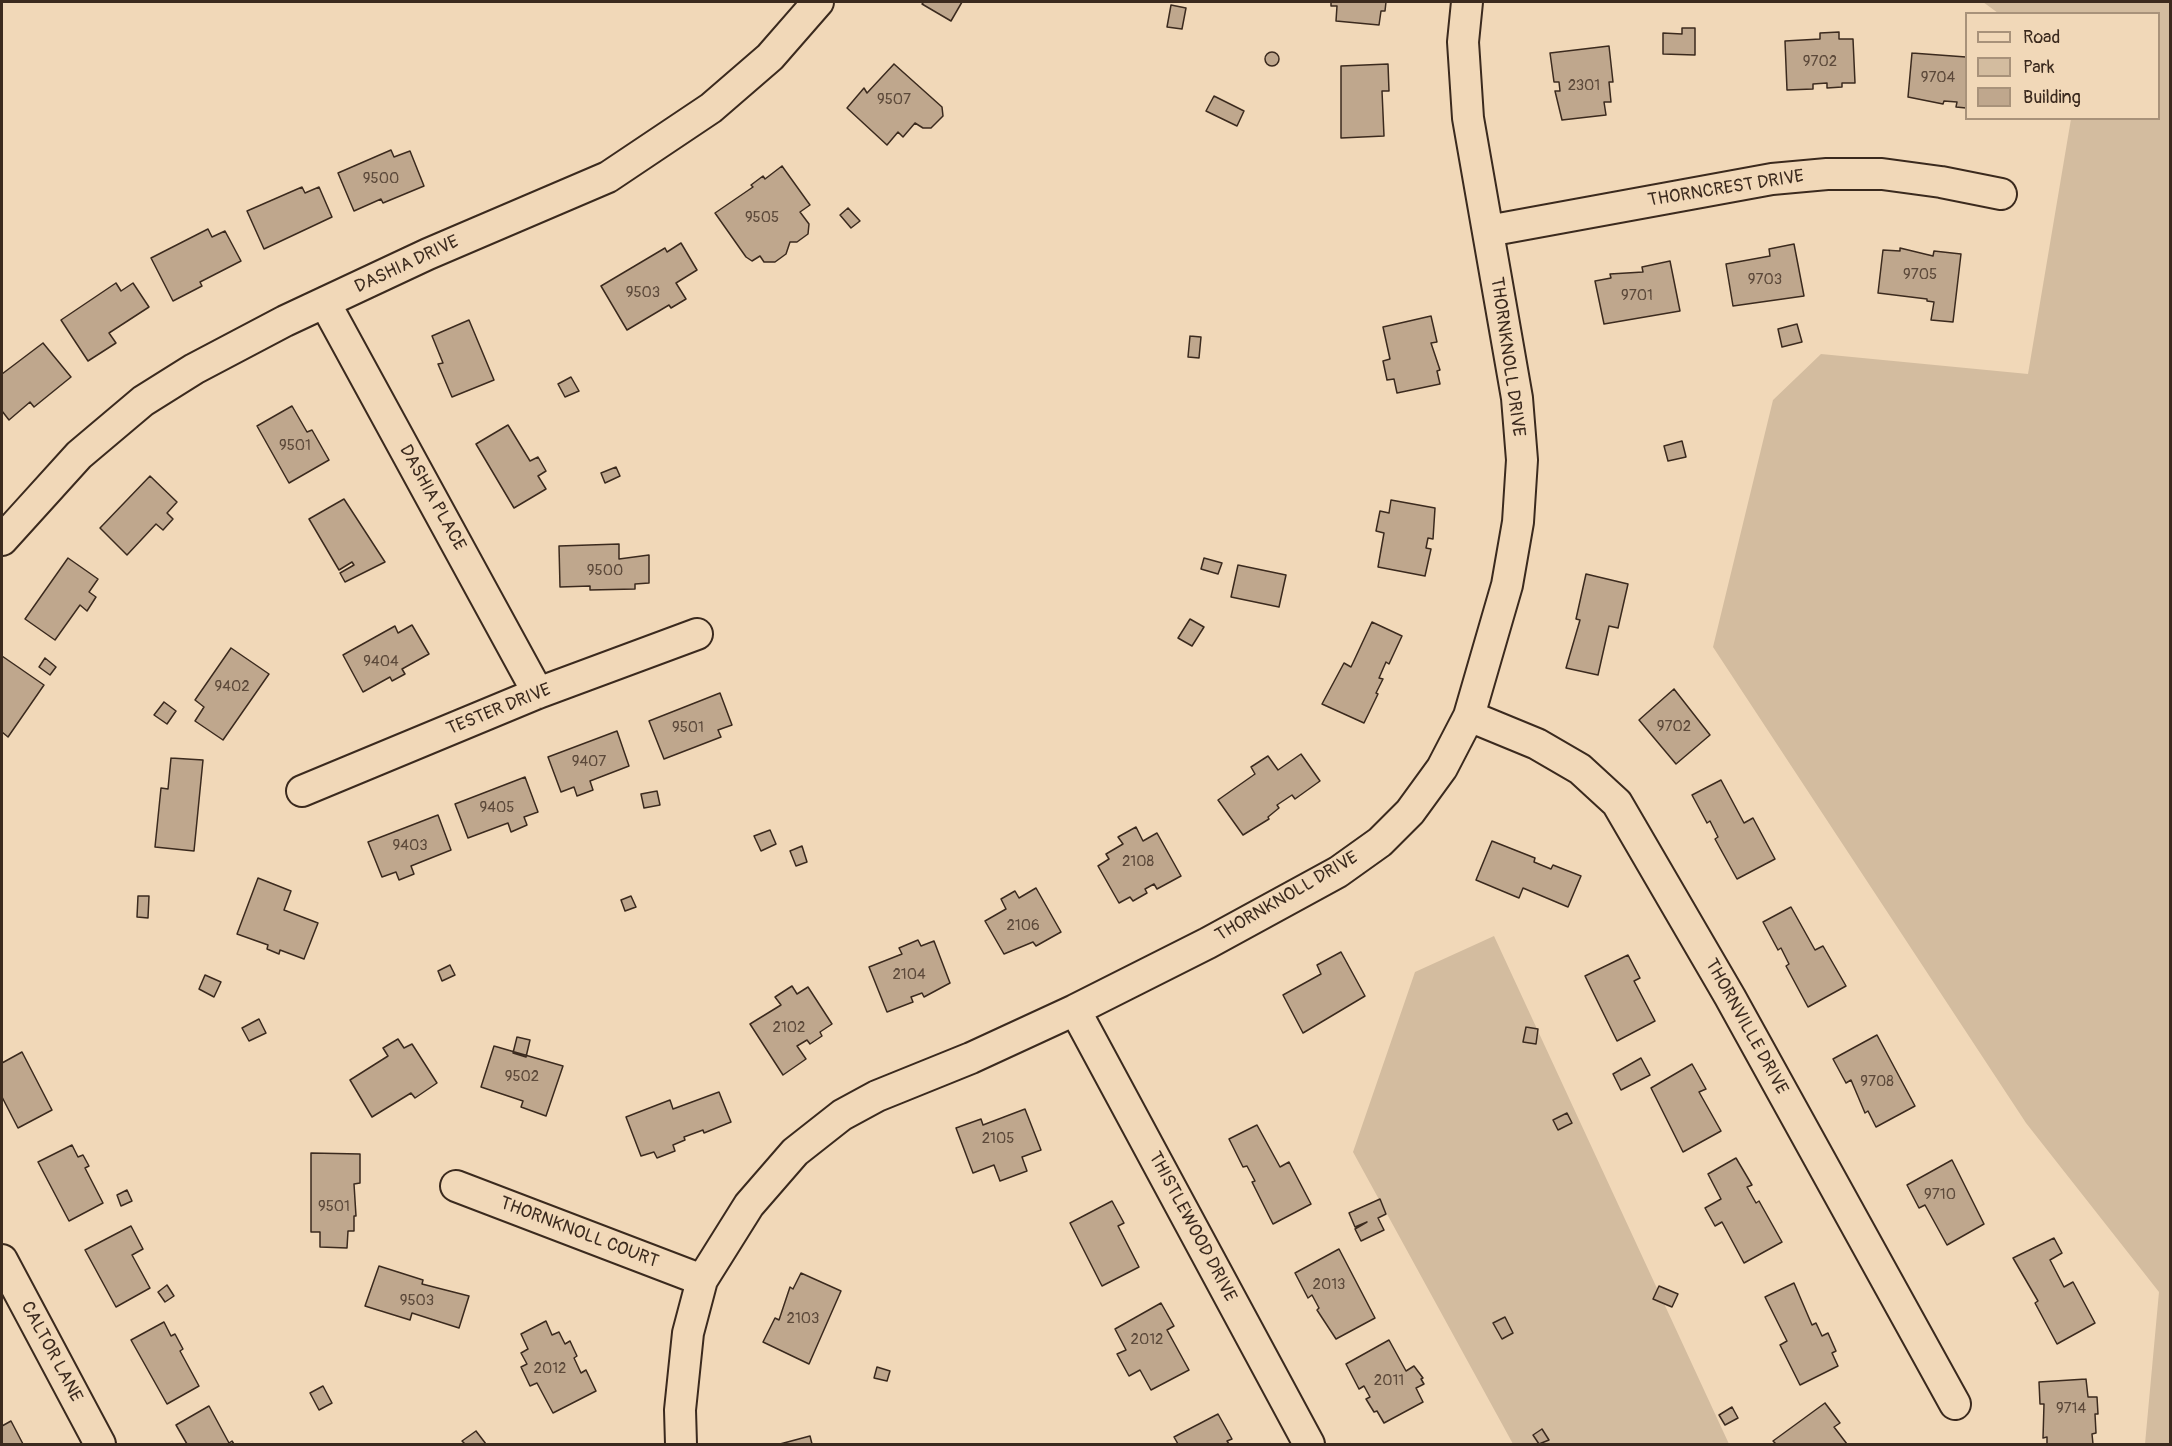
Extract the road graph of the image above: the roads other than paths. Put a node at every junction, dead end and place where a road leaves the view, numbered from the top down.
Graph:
1 (818, 2) edge
2 (1467, 2) edge
3 (2001, 194) dead end
4 (1488, 231) junction
5 (326, 303) junction
6 (2, 540) edge
7 (697, 634) dead end
8 (538, 693) junction
9 (1469, 716) junction
10 (302, 791) dead end
11 (1075, 1010) junction
12 (456, 1186) dead end
13 (2, 1260) edge
14 (702, 1280) junction
15 (1955, 1404) dead end
16 (100, 1444) edge
17 (681, 1444) edge
18 (1309, 1444) edge

1 - 5 street, DASHIA DRIVE
2 - 4 street, THORNKNOLL DRIVE
3 - 4 street, THORNCREST DRIVE
4 - 9 street, THORNKNOLL DRIVE
5 - 6 street, DASHIA DRIVE
5 - 8 street, DASHIA PLACE
7 - 8 street, TESTER DRIVE
8 - 10 street, TESTER DRIVE
9 - 11 street, THORNKNOLL DRIVE
9 - 15 street, THORNVILLE DRIVE
11 - 14 street, THORNKNOLL DRIVE
11 - 18 street, THISTLEWOOD DRIVE
12 - 14 street, THORNKNOLL COURT
13 - 16 street, CALTOR LANE
14 - 17 street, THORNKNOLL DRIVE

